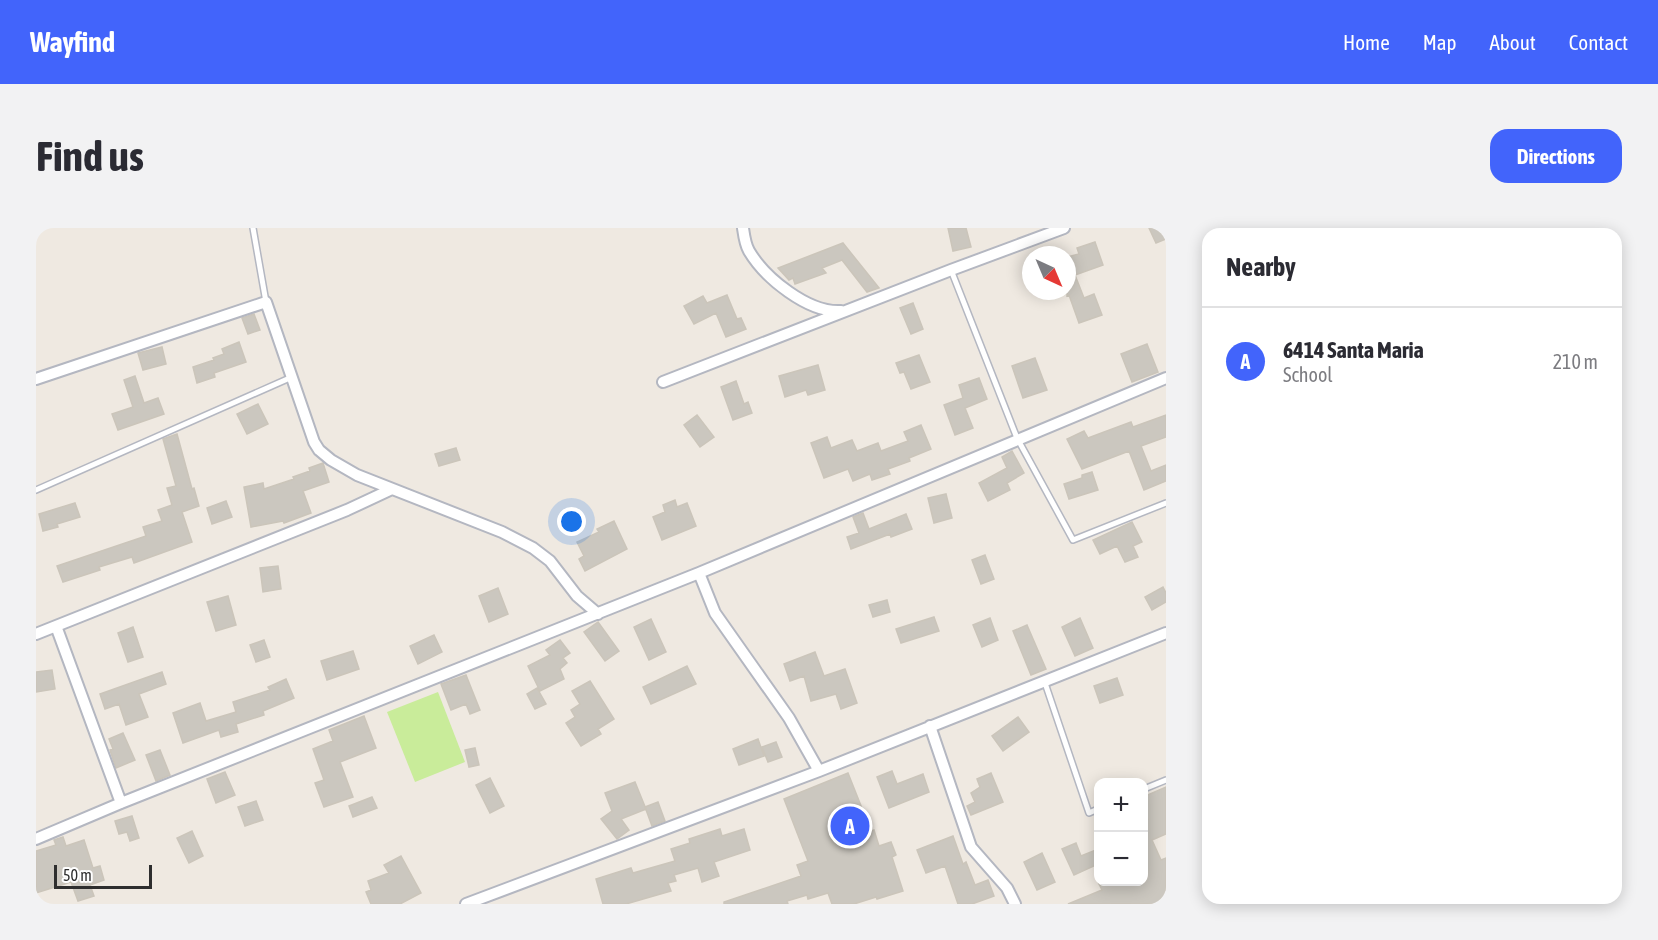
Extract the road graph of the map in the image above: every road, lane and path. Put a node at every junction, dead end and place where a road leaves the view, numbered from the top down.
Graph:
1 (253, 228) edge
2 (742, 228) edge
3 (1064, 228) edge
4 (951, 270) junction
5 (267, 302) junction
6 (848, 310) junction
7 (292, 377) junction
8 (1166, 378) edge
9 (36, 379) edge
10 (663, 382) dead end
11 (1017, 438) junction
12 (392, 489) junction
13 (36, 490) edge
14 (1166, 503) edge
15 (699, 573) junction
16 (598, 614) junction
17 (56, 626) junction
18 (1166, 633) edge
19 (36, 634) edge
20 (1045, 683) junction
21 (930, 726) junction
22 (819, 771) junction
23 (1166, 780) edge
24 (1148, 787) edge
25 (121, 803) junction
26 (1094, 811) edge
27 (36, 839) edge
28 (466, 904) edge
29 (1016, 904) edge

1 - 5 lane
2 - 6 street
3 - 4 street
4 - 6 street
4 - 11 lane
5 - 7 street
5 - 9 street
6 - 10 street
7 - 12 street
7 - 13 lane
8 - 11 street
11 - 14 lane
11 - 15 street
12 - 16 street
12 - 17 street
15 - 16 street
15 - 22 street
16 - 25 street
17 - 19 street
17 - 25 street
18 - 20 street
20 - 21 street
20 - 26 lane
21 - 22 street
21 - 29 street
22 - 28 street
23 - 24 lane
25 - 27 street

